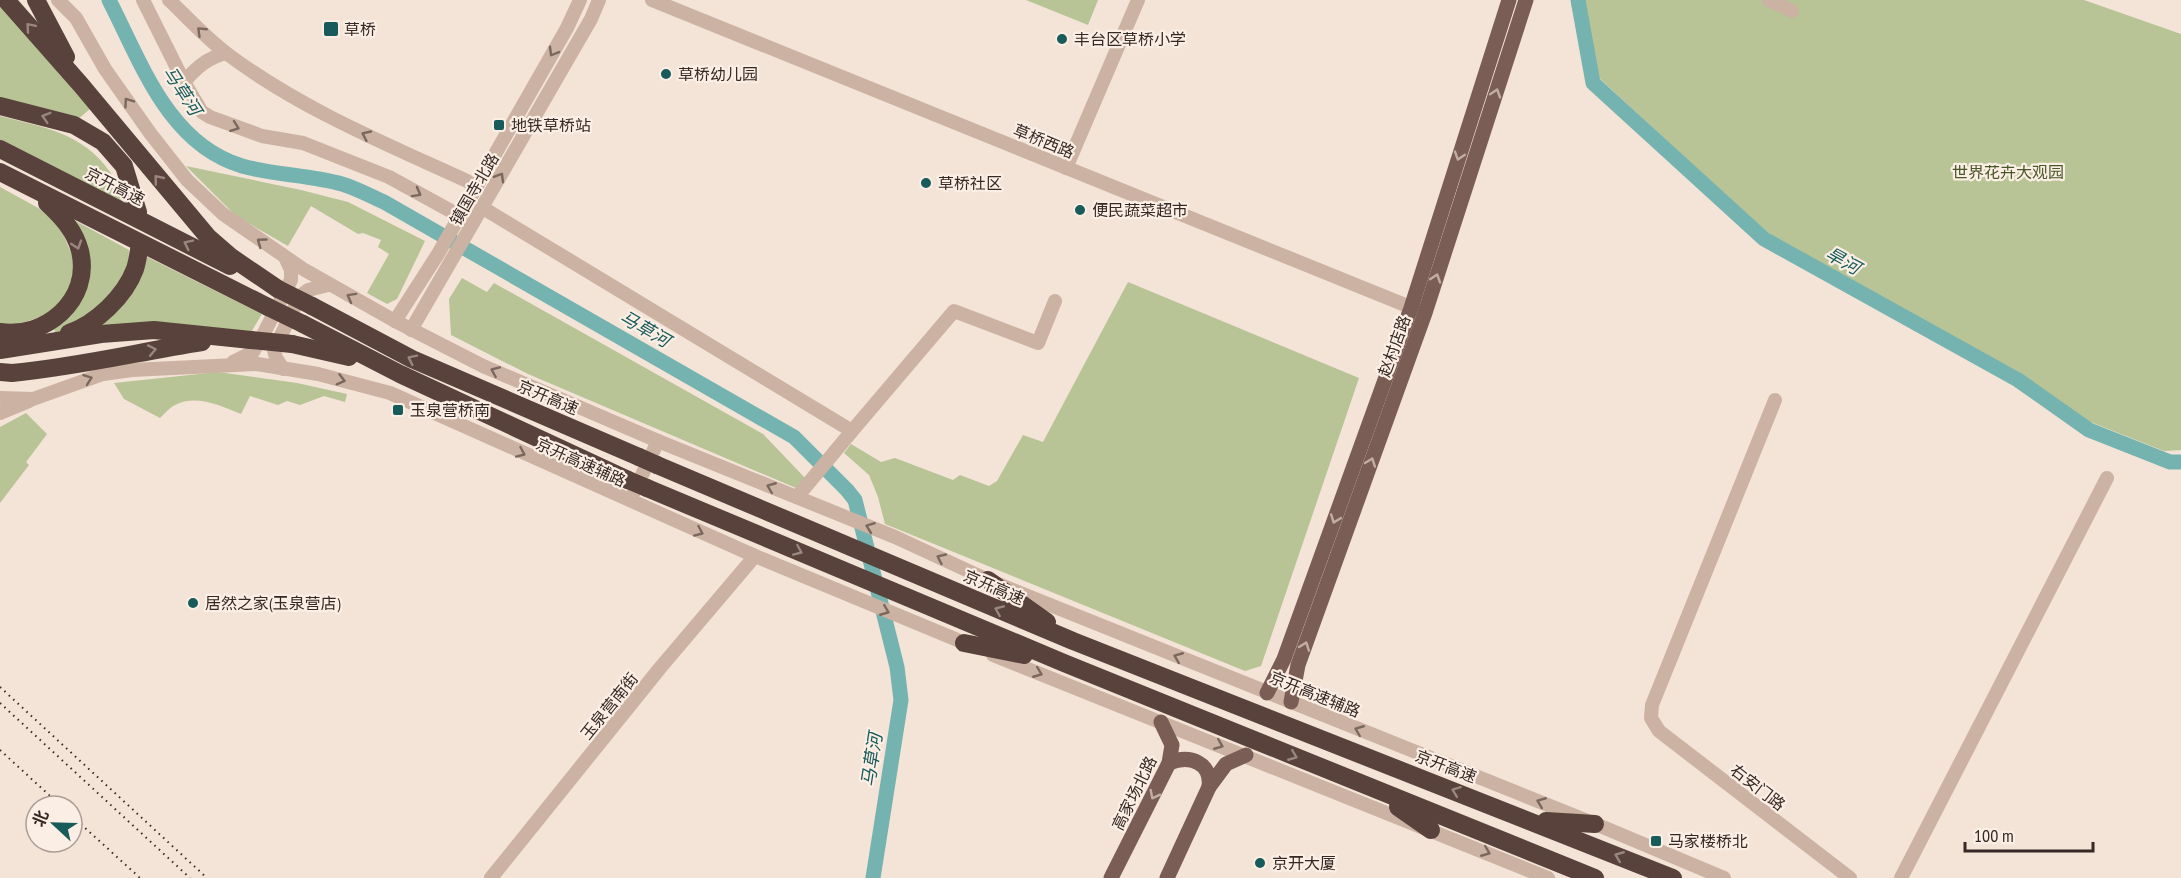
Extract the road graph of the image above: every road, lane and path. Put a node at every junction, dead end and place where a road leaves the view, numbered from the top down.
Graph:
1 (6, 0) edge
2 (36, 0) edge
3 (58, 0) edge
4 (143, 0) edge
5 (169, 0) edge
6 (580, 0) edge
7 (599, 0) edge
8 (652, 0) edge
9 (1138, 0) edge
10 (1509, 0) edge
11 (1526, 0) edge
12 (1769, 0) edge
13 (1792, 11) dead end
14 (226, 53) junction
15 (184, 82) junction
16 (81, 85) junction
17 (0, 106) edge
18 (0, 149) edge
19 (1066, 168) junction
20 (0, 172) edge
21 (27, 186) junction
22 (475, 187) junction
23 (483, 208) junction
24 (138, 212) dead end
25 (458, 218) junction
26 (139, 250) dead end
27 (286, 259) junction
28 (328, 285) junction
29 (278, 289) junction
30 (1055, 301) dead end
31 (1418, 310) junction
32 (395, 321) junction
33 (411, 330) junction
34 (0, 332) edge
35 (225, 339) junction
36 (41, 342) junction
37 (0, 350) edge
38 (222, 366) junction
39 (283, 369) junction
40 (0, 372) edge
41 (400, 374) junction
42 (0, 398) edge
43 (33, 399) junction
44 (1775, 400) dead end
45 (0, 413) edge
46 (852, 431) junction
47 (658, 441) junction
48 (2107, 478) dead end
49 (797, 497) junction
50 (630, 502) junction
51 (755, 556) junction
52 (988, 580) junction
53 (1073, 641) junction
54 (964, 643) junction
55 (1064, 663) junction
56 (1267, 693) junction
57 (1291, 702) junction
58 (1161, 722) junction
59 (1246, 755) junction
60 (1170, 763) junction
61 (1209, 787) junction
62 (1372, 788) junction
63 (1530, 820) junction
64 (1595, 824) junction
65 (1431, 830) junction
66 (1542, 877) edge
67 (491, 878) edge
68 (1111, 878) edge
69 (1167, 878) edge
70 (1595, 878) edge
71 (1673, 878) edge
72 (1724, 878) edge
73 (1850, 878) edge
74 (1901, 878) edge

16 -> 1 highway
2 - 16 highway
27 -> 3 street
4 - 15 street
14 -> 5 street
6 -> 22 street, 镇国寺北路
23 -> 7 street, 镇国寺北路
8 - 19 street, 草桥西路
9 - 19 street
10 -> 31 main road, 赵村店路
31 -> 11 main road, 赵村店路
12 - 13 street
14 - 15 street
22 -> 14 street
15 -> 25 street
29 -> 16 highway
24 -> 17 highway
29 -> 18 highway, 京开高速
19 - 31 street, 草桥西路
20 - 21 highway
21 -> 34 highway
21 - 41 highway, bridge
22 - 25 street, 镇国寺北路
23 - 33 street, 镇国寺北路
23 - 46 street
25 - 32 street, 镇国寺北路
26 - 36 highway
27 - 28 street
27 - 38 street
32 -> 28 street
28 - 39 street
53 -> 29 highway, 京开高速, bridge
30 - 46 street
31 -> 56 main road, 赵村店路
57 -> 31 main road, 赵村店路
32 - 33 street
47 -> 33 street
35 - 36 highway
40 -> 35 highway
35 - 41 highway, bridge
36 - 37 highway
38 - 39 street, 京开高速辅路
43 -> 38 street, 京开高速辅路
39 -> 50 street, 京开高速辅路
41 -> 55 highway, bridge
42 - 43 street
43 - 45 street, 京开高速辅路
44 - 73 street, 右安门路
46 - 49 street
49 -> 47 street
47 - 50 street
48 - 74 street
52 -> 49 street, 京开高速辅路
50 -> 51 street, 京开高速辅路
51 -> 54 street, 京开高速辅路
51 - 67 street, 玉泉营南街
52 - 53 highway
56 -> 52 street, 京开高速辅路
63 -> 53 highway, 京开高速
54 - 55 highway
54 -> 58 street
55 -> 62 highway
56 - 57 street, 京开高速辅路
64 -> 57 street, 京开高速辅路
58 -> 59 street
58 - 60 main road, 高家场北路
59 - 61 main road
59 - 65 street
60 - 61 main road
60 -> 68 main road, 高家场北路
61 - 69 main road
62 - 65 highway
62 - 70 highway
63 - 64 highway
71 -> 63 highway, 京开高速
64 - 72 street, 京开高速辅路
65 -> 66 street

